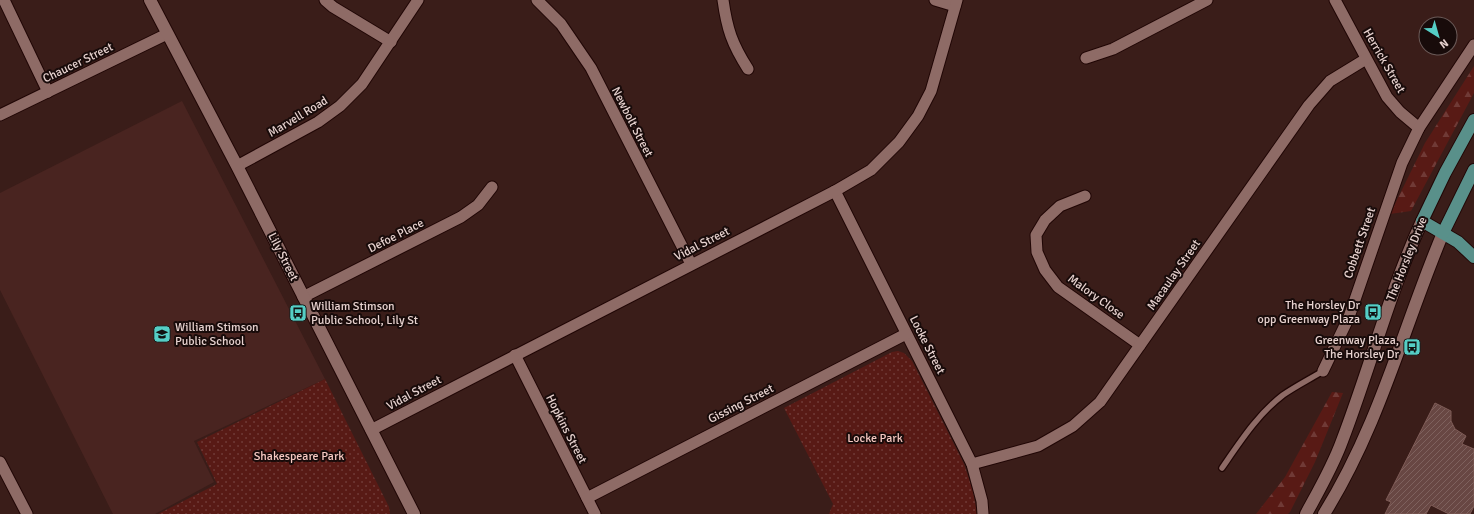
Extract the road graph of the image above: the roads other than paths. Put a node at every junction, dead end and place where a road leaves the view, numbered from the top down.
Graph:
1 (4, 0) edge
2 (150, 0) edge
3 (324, 0) edge
4 (418, 0) edge
5 (537, 0) edge
6 (723, 0) edge
7 (935, 0) edge
8 (1207, 0) edge
9 (1335, 0) edge
10 (956, 3) edge
11 (167, 34) junction
12 (390, 42) junction
13 (1474, 45) edge
14 (1086, 58) dead end
15 (1366, 59) junction
16 (748, 69) dead end
17 (48, 92) junction
18 (0, 115) edge
19 (1474, 120) edge
20 (1420, 128) junction
21 (237, 166) junction
22 (1474, 170) edge
23 (492, 187) dead end
24 (836, 191) junction
25 (1085, 196) dead end
26 (1422, 221) junction
27 (1443, 233) junction
28 (1474, 257) edge
29 (691, 264) junction
30 (303, 297) junction
31 (906, 334) junction
32 (1140, 345) junction
33 (515, 355) junction
34 (1323, 371) joint
35 (372, 430) junction
36 (0, 462) edge
37 (972, 464) junction
38 (1222, 468) dead end
39 (587, 498) junction
40 (27, 514) edge
41 (414, 514) edge
42 (595, 514) edge
43 (983, 514) edge
44 (1306, 514) edge
45 (1324, 514) edge

1 - 17 street
2 - 11 main road, Lily Street
3 - 12 street
4 - 12 street, Marvell Road
5 - 29 street, Newbolt Street
6 - 16 street
7 - 10 street
8 - 14 street
9 - 15 street, Herrick Street
10 - 24 street, Vidal Street
11 - 17 street, Chaucer Street
11 - 21 main road, Lily Street
12 - 21 street, Marvell Road
13 - 20 street, Cobbett Street
15 - 20 street, Herrick Street
15 - 32 street, Macaulay Street
17 - 18 street, Chaucer Street
19 - 26 main road, The Horsley Drive
20 - 34 street, Cobbett Street
21 - 30 main road, Lily Street
22 - 27 main road, The Horsley Drive
23 - 30 street, Defoe Place
24 - 29 street, Vidal Street
24 - 31 street, Locke Street
25 - 32 street, Malory Close
26 - 27 main road
26 - 44 main road, The Horsley Drive
27 - 28 main road
27 - 45 main road, The Horsley Drive
29 - 33 street, Vidal Street
30 - 35 main road, Lily Street
31 - 37 street, Locke Street
31 - 39 street, Gissing Street
32 - 37 street, Macaulay Street
33 - 35 street, Vidal Street
33 - 39 street, Hopkins Street
34 - 38 lane, Cobbett Street
35 - 41 main road, Lily Street
36 - 40 street
37 - 43 street, Locke Street
39 - 42 street, Hopkins Street

